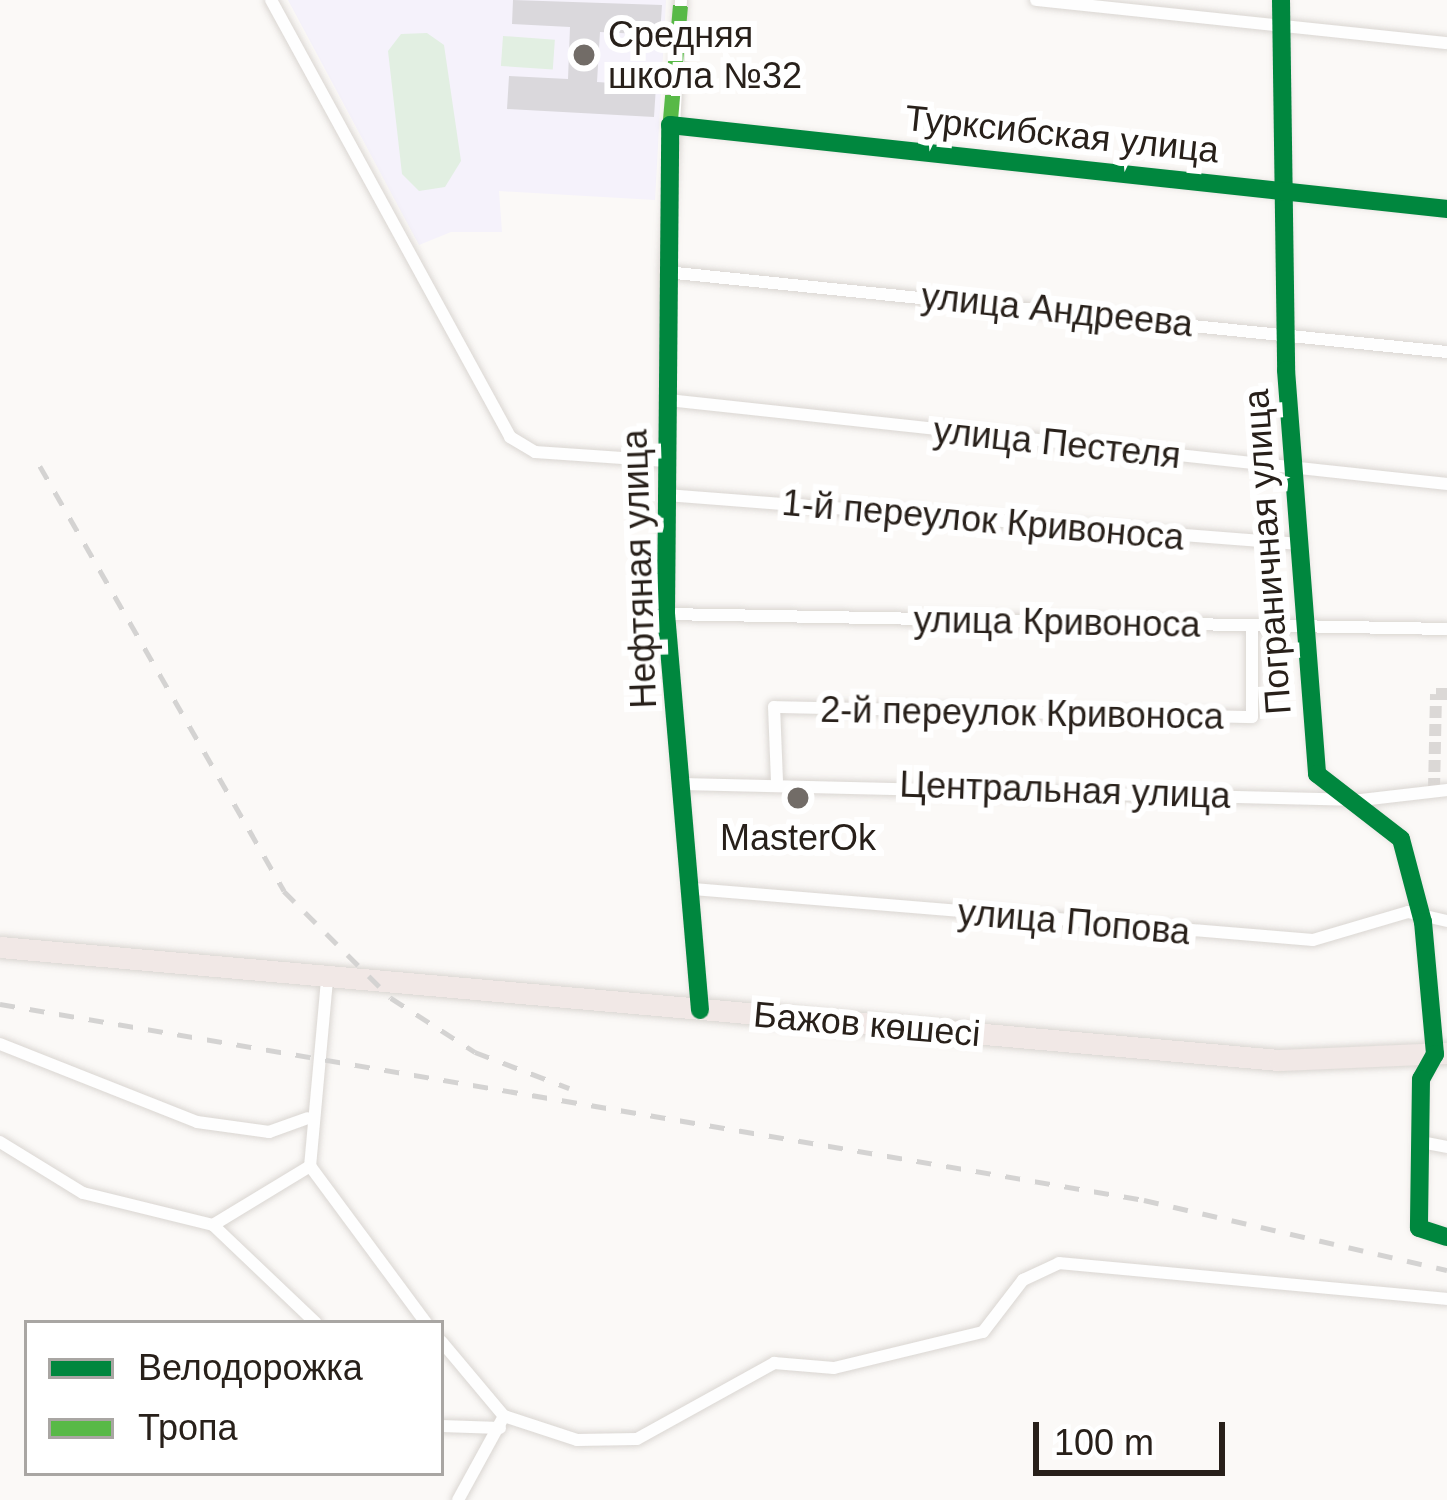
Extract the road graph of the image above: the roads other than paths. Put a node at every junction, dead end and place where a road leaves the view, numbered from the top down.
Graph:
1 (272, 0) edge
2 (681, 0) edge
3 (1036, 0) edge
4 (1281, 0) edge
5 (1280, 26) junction
6 (1447, 43) edge
7 (670, 125) junction
8 (1282, 190) junction
9 (1447, 209) edge
10 (666, 272) junction
11 (1287, 332) junction
12 (1447, 352) edge
13 (668, 400) junction
14 (666, 461) junction
15 (1295, 467) junction
16 (1447, 484) edge
17 (666, 494) junction
18 (1300, 544) junction
19 (666, 614) junction
20 (1307, 625) junction
21 (1252, 626) junction
22 (1447, 629) edge
23 (777, 781) junction
24 (682, 784) junction
25 (1447, 790) edge
26 (1361, 800) junction
27 (693, 890) junction
28 (1447, 921) edge
29 (1423, 922) junction
30 (0, 947) edge
31 (327, 980) junction
32 (700, 1010) junction
33 (0, 1044) edge
34 (1441, 1054) edge
35 (308, 1118) junction
36 (0, 1142) edge
37 (1421, 1142) junction
38 (1447, 1147) edge
39 (310, 1166) junction
40 (213, 1225) junction
41 (1447, 1238) edge
42 (1447, 1299) edge
43 (313, 1320) edge
44 (424, 1320) edge
45 (444, 1345) edge
46 (502, 1422) junction
47 (444, 1426) edge
48 (458, 1500) edge

1 - 14 street
2 - 7 street, Нефтяная улица
3 - 5 street
4 - 5 street, Пограничная улица
5 - 6 street
5 - 8 street, Пограничная улица
7 - 8 street, Турксибская улица
7 - 10 street, Нефтяная улица
8 - 9 street, Турксибская улица
8 - 11 street, Пограничная улица
10 - 11 street, улица Андреева
10 - 13 street, Нефтяная улица
11 - 12 street, улица Андреева
11 - 15 street, Пограничная улица
13 - 14 street, Нефтяная улица
13 - 15 street, улица Пестеля
14 - 17 street, Нефтяная улица
15 - 16 street, улица Пестеля
15 - 18 street, Пограничная улица
17 - 18 street, 1-й переулок Кривоноса
17 - 19 street, Нефтяная улица
18 - 20 street, Пограничная улица
19 - 21 street, улица Кривоноса
19 - 24 street, Нефтяная улица
20 - 21 street, улица Кривоноса
20 - 22 street, улица Кривоноса
20 - 26 street, Пограничная улица
21 - 23 street, 2-й переулок Кривоноса
23 - 24 street, Центральная улица
23 - 26 street, Центральная улица
24 - 27 street, Нефтяная улица
25 - 26 street, Центральная улица
26 - 29 street, Пограничная улица
27 - 29 street, улица Попова
27 - 32 street, Нефтяная улица
28 - 29 street, улица Попова
29 - 34 street, Пограничная улица
30 - 31 main road, Бажов көшесі
31 - 32 main road, Бажов көшесі
31 - 35 street
32 - 34 main road, Бажов көшесі
33 - 35 street
34 - 37 street, Пограничная улица
35 - 39 street
36 - 40 street
37 - 38 street
37 - 41 street, Пограничная улица
39 - 40 street
39 - 44 street
40 - 43 street
42 - 46 street
45 - 46 street
46 - 47 street
46 - 48 street

